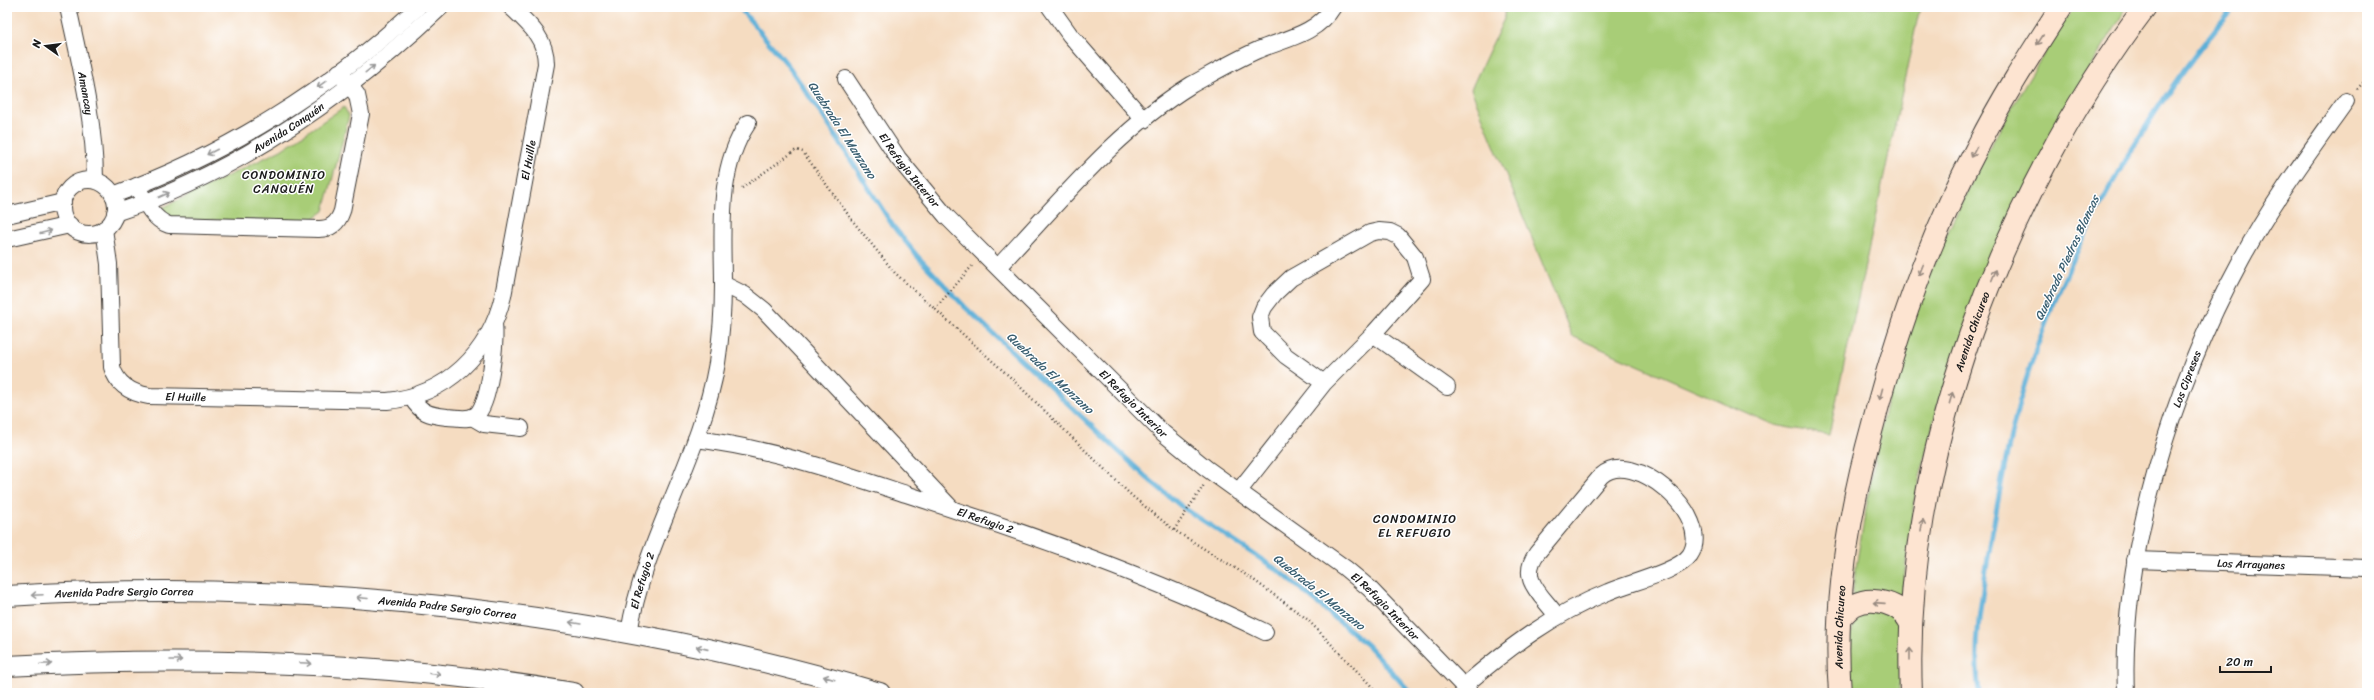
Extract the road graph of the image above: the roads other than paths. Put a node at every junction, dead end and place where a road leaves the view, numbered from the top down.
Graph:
1 (68, 7) edge
2 (418, 7) edge
3 (441, 7) edge
4 (511, 7) edge
5 (1050, 7) edge
6 (1333, 7) edge
7 (2061, 7) edge
8 (2145, 7) edge
9 (339, 72) junction
10 (846, 79) dead end
11 (350, 84) junction
12 (2346, 101) dead end
13 (1144, 120) junction
14 (748, 123) dead end
15 (95, 180) junction
16 (138, 186) junction
17 (113, 194) junction
18 (63, 202) junction
19 (145, 203) junction
20 (115, 213) junction
21 (7, 215) edge
22 (70, 225) junction
23 (104, 229) junction
24 (7, 239) edge
25 (998, 267) junction
26 (723, 284) junction
27 (494, 324) junction
28 (1372, 334) junction
29 (1324, 383) junction
30 (1447, 387) dead end
31 (412, 398) junction
32 (472, 417) junction
33 (521, 428) dead end
34 (696, 439) junction
35 (1238, 492) junction
36 (952, 509) junction
37 (2135, 560) junction
38 (2367, 568) edge
39 (7, 596) edge
40 (1557, 616) junction
41 (1840, 618) junction
42 (1910, 622) junction
43 (1265, 632) dead end
44 (629, 633) junction
45 (7, 666) edge
46 (1467, 690) edge
47 (574, 693) edge
48 (880, 693) edge
49 (1840, 693) edge
50 (1911, 693) edge
51 (2126, 693) edge

1 - 15 street, Amancay
2 - 9 street, Avenida Canquén
11 -> 3 street, Avenida Canquén
4 - 27 street, El Huille
5 - 13 street
6 - 13 street
7 -> 41 main road, Avenida Chicureo
42 -> 8 main road, Avenida Chicureo
9 - 11 street
9 -> 16 street, Avenida Canquén
10 - 25 street, El Refugio Interior
19 -> 11 street, Avenida Canquén
11 - 19 street
12 - 37 street, Los Cipreses
13 - 25 street
14 - 26 street, El Refugio 2
15 - 17 street
15 - 18 street
16 - 17 street, Avenida Canquén
16 - 19 street
17 - 20 street
18 - 21 street
18 - 22 street
19 - 20 street, Avenida Canquén
20 - 23 street
22 - 23 street
24 -> 22 street
23 - 31 street, El Huille
25 - 35 street, El Refugio Interior
26 - 34 street, El Refugio 2
26 - 36 street
27 - 31 street, El Huille
27 - 32 street, El Huille
28 - 29 street
28 - 29 street
28 - 30 street
29 - 35 street
31 - 32 street
32 - 33 street
34 - 36 street, El Refugio 2
34 - 44 street, El Refugio 2
35 - 46 street, El Refugio Interior
36 - 43 street, El Refugio 2
37 - 38 street, Los Arrayanes
37 - 51 street, Los Cipreses
44 -> 39 street, Avenida Padre Sergio Correa
40 - 40 street, El Refugio Interior
40 - 46 street, El Refugio Interior
42 -> 41 main road
41 - 49 main road, Avenida Chicureo
50 -> 42 main road, Avenida Chicureo
48 -> 44 street, Avenida Padre Sergio Correa
45 -> 47 street

